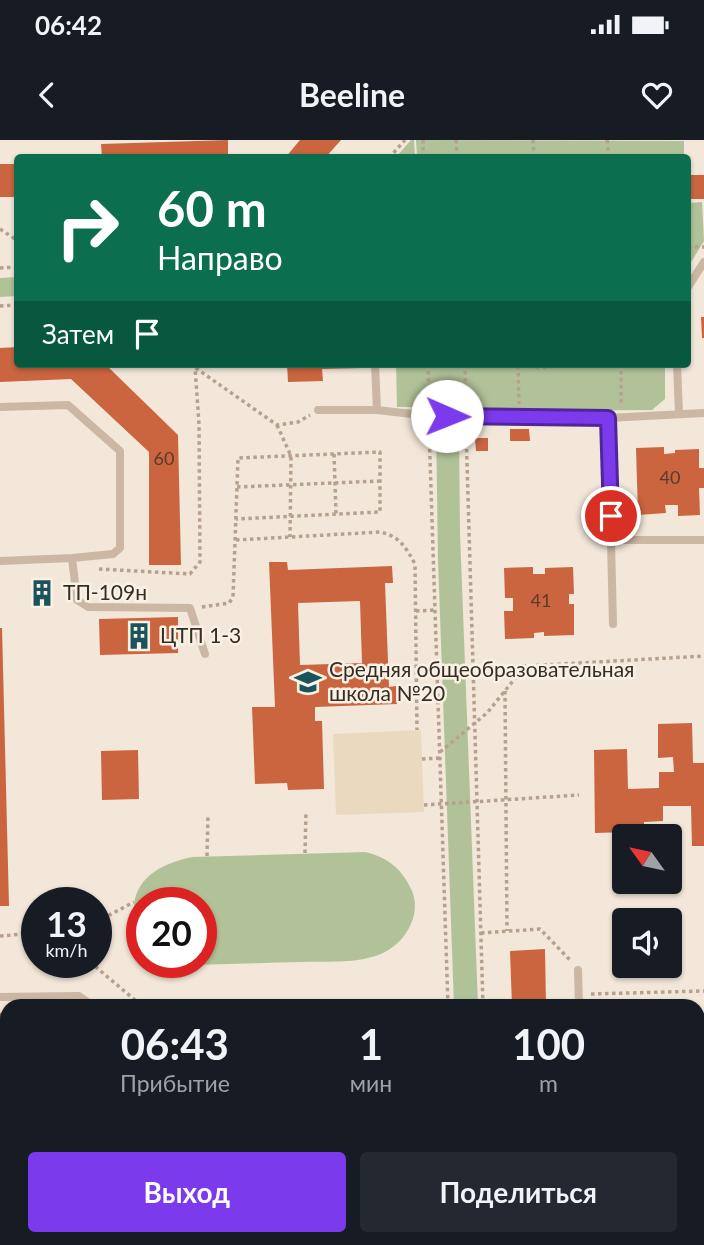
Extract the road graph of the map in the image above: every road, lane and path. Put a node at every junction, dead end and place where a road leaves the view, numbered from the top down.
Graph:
1 (405, 140) edge
2 (393, 154) edge
3 (704, 262) edge
4 (691, 282) edge
5 (195, 368) edge
6 (196, 368) edge
7 (375, 368) edge
8 (428, 368) edge
9 (464, 368) edge
10 (517, 368) edge
11 (621, 368) edge
12 (677, 368) edge
13 (0, 407) edge
14 (318, 410) joint
15 (377, 410) junction
16 (679, 413) junction
17 (704, 413) edge
18 (429, 416) junction
19 (466, 416) junction
20 (520, 417) junction
21 (621, 417) junction
22 (608, 418) junction
23 (276, 425) junction
24 (334, 454) junction
25 (291, 456) junction
26 (380, 481) junction
27 (335, 483) junction
28 (290, 485) junction
29 (237, 487) junction
30 (336, 514) junction
31 (290, 517) junction
32 (236, 519) junction
33 (290, 537) junction
34 (236, 540) junction
35 (612, 540) junction
36 (704, 540) edge
37 (72, 558) junction
38 (0, 561) edge
39 (99, 569) dead end
40 (190, 608) junction
41 (435, 610) junction
42 (415, 611) junction
43 (613, 624) dead end
44 (205, 654) dead end
45 (704, 656) edge
46 (505, 691) junction
47 (474, 723) junction
48 (417, 730) dead end
49 (440, 751) junction
50 (440, 758) junction
51 (422, 759) dead end
52 (579, 795) dead end
53 (505, 800) junction
54 (477, 801) junction
55 (440, 804) junction
56 (424, 805) dead end
57 (306, 811) dead end
58 (208, 815) dead end
59 (305, 853) dead end
60 (207, 856) dead end
61 (507, 931) junction
62 (481, 933) junction
63 (21, 934) edge
64 (0, 936) edge
65 (578, 970) joint
66 (109, 978) edge
67 (704, 991) edge
68 (579, 994) junction
69 (0, 997) edge
70 (83, 999) edge
71 (134, 999) edge
72 (448, 999) edge
73 (483, 999) edge
74 (579, 999) edge

1 - 2 path
3 - 4 lane
5 - 39 path
6 - 23 path
7 - 15 lane
8 - 18 path
9 - 19 path
10 - 20 path
11 - 21 path
12 - 16 lane
13 - 37 lane
14 - 15 lane
14 - 23 path
15 - 18 lane
16 - 17 lane
16 - 21 lane
18 - 19 lane
18 - 41 path
19 - 20 lane
19 - 47 path
20 - 22 lane
21 - 22 lane
22 - 35 lane
23 - 25 path
24 - 25 path
24 - 26 path
24 - 27 path
25 - 28 path
25 - 29 path
26 - 27 path
26 - 30 path
27 - 28 path
27 - 30 path
28 - 29 path
28 - 31 path
29 - 32 path
30 - 31 path
31 - 32 path
31 - 33 path
32 - 34 path
33 - 34 path
33 - 42 path
34 - 40 path
35 - 36 lane
35 - 43 lane
37 - 38 lane
37 - 40 lane
40 - 44 lane
41 - 42 path
41 - 49 path
42 - 48 path
45 - 46 path
46 - 47 path
46 - 53 path
47 - 49 path
47 - 54 path
49 - 50 path
50 - 51 path
50 - 55 path
52 - 53 path
53 - 54 path
53 - 61 path
54 - 55 path
54 - 62 path
55 - 56 path
55 - 72 path
57 - 59 path
58 - 60 path
61 - 62 path
61 - 65 path
62 - 73 path
63 - 64 path
65 - 68 lane
66 - 71 path
67 - 68 path
68 - 74 lane
69 - 70 lane

